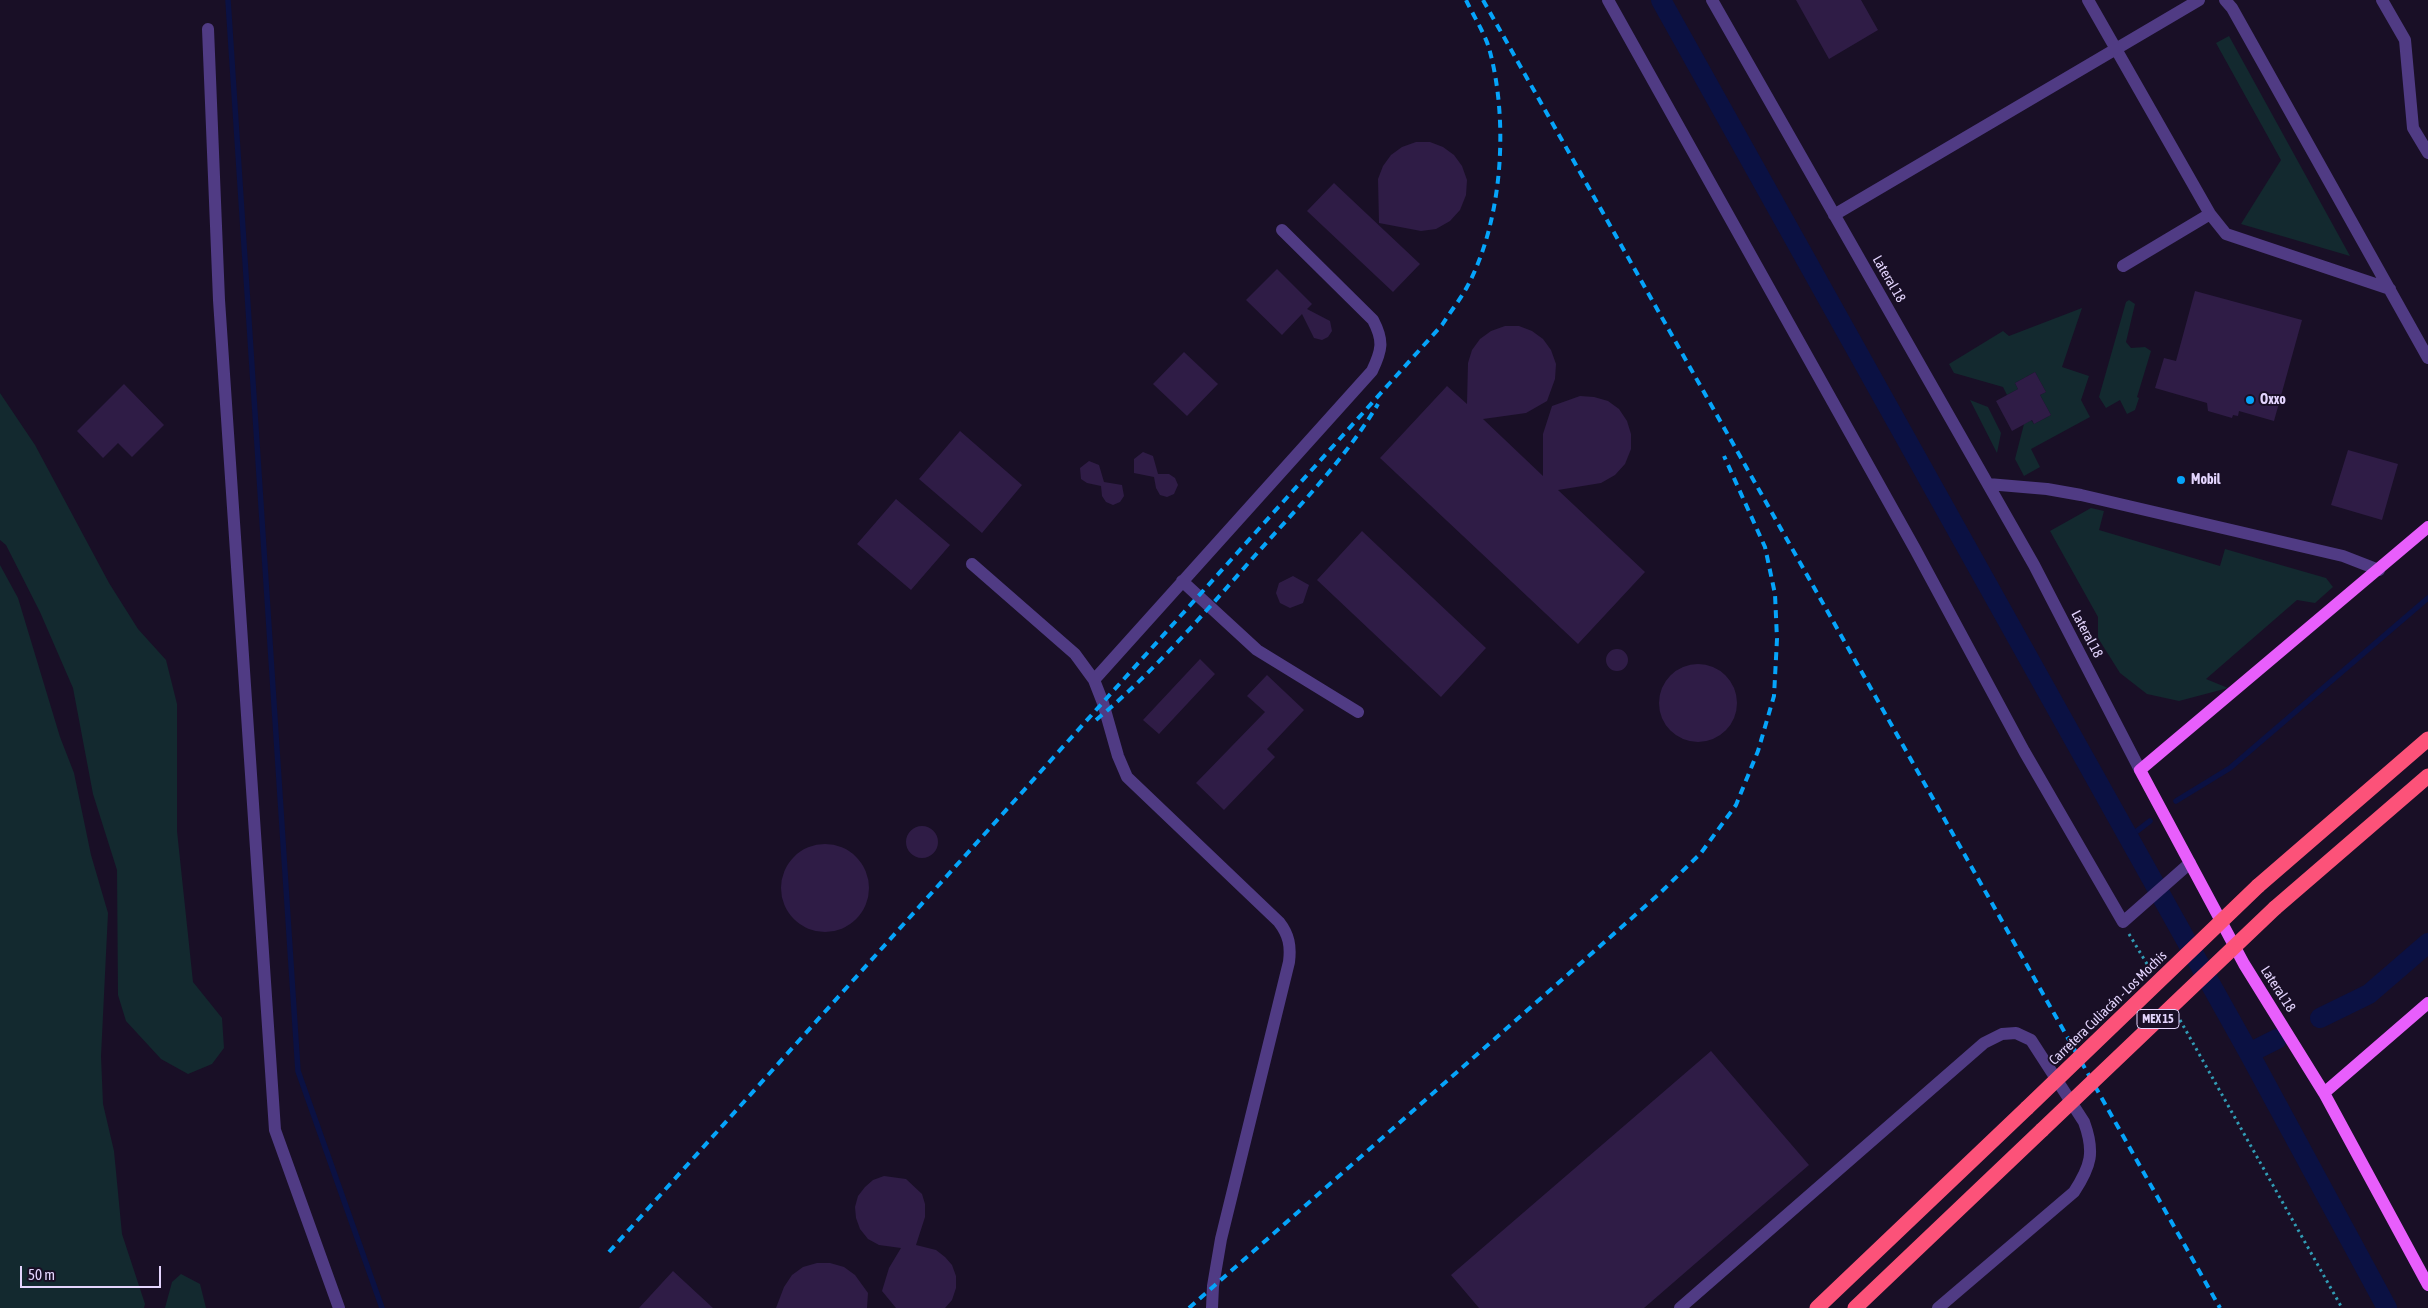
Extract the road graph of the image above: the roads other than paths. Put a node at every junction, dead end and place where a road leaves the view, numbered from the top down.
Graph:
1 (1608, 0) edge
2 (1712, 0) edge
3 (2088, 0) edge
4 (2199, 0) edge
5 (2225, 0) edge
6 (2382, 0) edge
7 (208, 29) dead end
8 (2115, 49) junction
9 (2428, 154) edge
10 (2210, 214) junction
11 (1834, 215) junction
12 (1282, 230) dead end
13 (2123, 266) dead end
14 (2390, 289) junction
15 (2428, 358) edge
16 (1988, 484) junction
17 (2428, 527) edge
18 (972, 564) dead end
19 (2379, 570) junction
20 (1182, 581) junction
21 (1094, 680) junction
22 (1358, 712) dead end
23 (2428, 739) edge
24 (2140, 770) junction
25 (2428, 776) edge
26 (2190, 863) junction
27 (2428, 1003) edge
28 (2324, 1093) junction
29 (2428, 1285) edge
30 (339, 1308) edge
31 (1212, 1308) edge
32 (1680, 1308) edge
33 (1817, 1308) edge
34 (1855, 1308) edge
35 (1938, 1308) edge

1 - 26 street
2 - 11 street, Lateral 18
3 - 8 street
4 - 8 street
5 - 14 street
6 - 9 street
7 - 30 street
8 - 10 street
8 - 11 street
10 - 13 street
10 - 14 street
11 - 16 street, Lateral 18
12 - 20 street
14 - 15 street
16 - 19 street
16 - 24 street, Lateral 18
17 - 19 main road
18 - 21 street
19 - 24 main road
20 - 21 street
20 - 22 street
21 - 31 street
23 - 33 highway, Carretera Culiacán - Los Mochis / MEX 15, bridge
24 - 26 main road, Lateral 18
25 - 34 highway, MEX 15, bridge
26 - 28 main road, Lateral 18
27 - 28 main road
28 - 29 main road, Lateral 18
32 - 35 street

